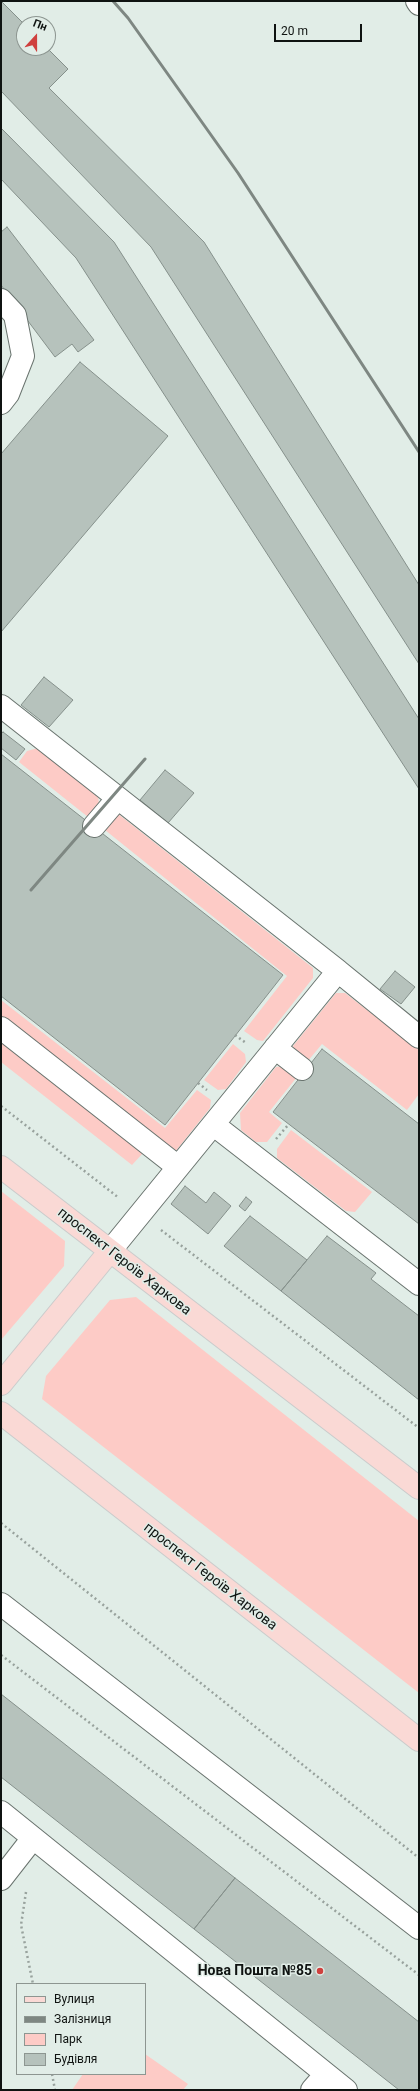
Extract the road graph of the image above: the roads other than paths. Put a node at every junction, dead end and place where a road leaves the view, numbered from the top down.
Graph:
1 (417, 1) edge
2 (419, 4) edge
3 (1, 300) edge
4 (1, 403) edge
5 (1, 706) edge
6 (118, 798) junction
7 (94, 826) dead end
8 (338, 971) junction
9 (1, 1028) edge
10 (419, 1037) edge
11 (275, 1048) junction
12 (302, 1069) dead end
13 (214, 1125) junction
14 (1, 1167) edge
15 (178, 1167) junction
16 (110, 1251) junction
17 (419, 1284) edge
18 (1, 1384) edge
19 (1, 1413) edge
20 (419, 1488) edge
21 (1, 1604) edge
22 (419, 1740) edge
23 (1, 1812) edge
24 (33, 1838) junction
25 (1, 1879) edge
26 (419, 1928) edge
27 (319, 2082) edge
28 (346, 2090) edge

1 - 2 street
3 - 4 street
5 - 6 street
6 - 7 street
6 - 8 street
8 - 10 street
8 - 11 street
9 - 15 street
11 - 12 street
11 - 13 street
13 - 15 street
13 - 17 street
14 - 16 main road, проспект Героїв Харкова
15 - 16 street
16 - 18 main road
16 - 20 main road, проспект Героїв Харкова
19 - 22 main road, проспект Героїв Харкова
21 - 26 street
23 - 24 street
24 - 25 street
24 - 27 street
27 - 28 street

